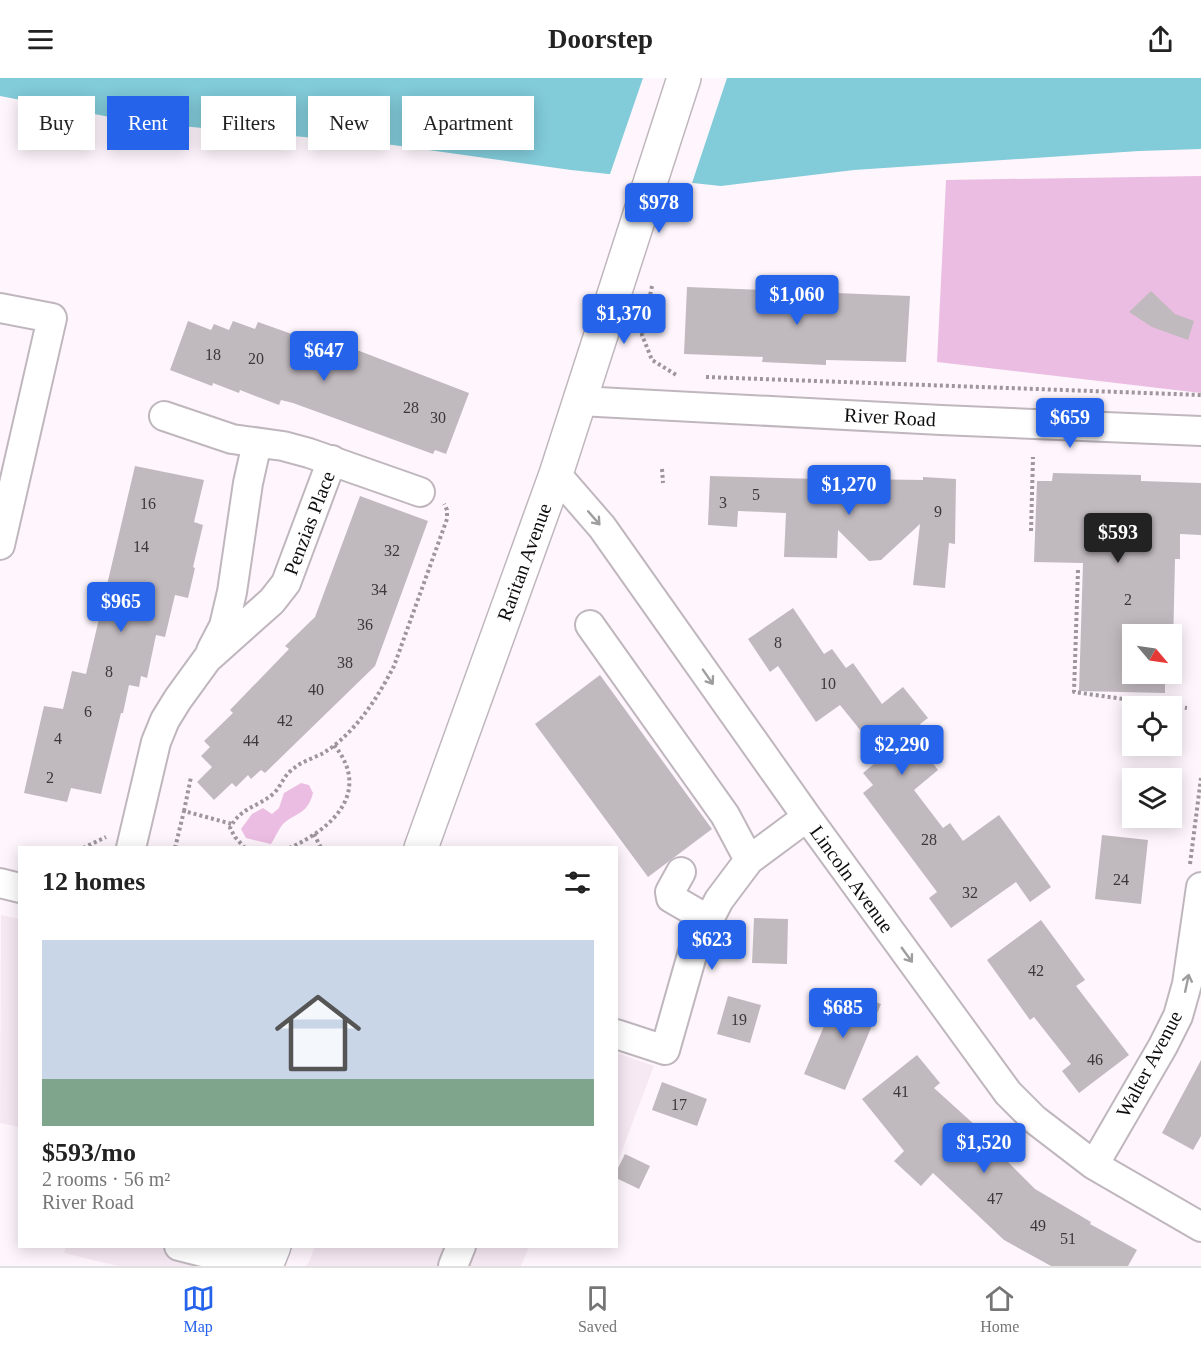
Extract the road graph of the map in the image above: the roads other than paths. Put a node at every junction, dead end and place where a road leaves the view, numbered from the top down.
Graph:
1 (684, 78) edge
2 (0, 308) edge
3 (579, 401) junction
4 (164, 416) dead end
5 (1201, 431) edge
6 (257, 442) junction
7 (332, 460) junction
8 (556, 474) junction
9 (420, 492) road end
10 (0, 544) edge
11 (590, 625) dead end
12 (207, 659) junction
13 (807, 817) junction
14 (131, 846) edge
15 (422, 846) edge
16 (750, 860) junction
17 (681, 872) dead end
18 (0, 884) edge
19 (1201, 887) edge
20 (18, 888) edge
21 (708, 920) junction
22 (618, 1035) edge
23 (1094, 1165) junction
24 (1201, 1227) edge
25 (177, 1248) edge
26 (186, 1248) edge
27 (460, 1248) edge
28 (270, 1258) edge
29 (171, 1266) edge
30 (453, 1266) edge

1 - 3 main road, Raritan Avenue
2 - 10 street
3 - 5 street, River Road
3 - 8 main road, Raritan Avenue
4 - 6 street, Penzias Place
6 - 7 street, Penzias Place
6 - 12 street, Penzias Place
7 - 9 street, Penzias Place
7 - 12 street, Penzias Place
8 -> 13 street, Lincoln Avenue
8 - 15 main road, Raritan Avenue
11 - 16 street
12 - 14 street, Penzias Place
13 - 16 street
13 -> 23 street, Lincoln Avenue
16 - 21 street
17 - 21 street
18 - 20 street
23 -> 19 street, Walter Avenue
21 - 22 street
23 - 24 street, Lincoln Avenue
25 - 29 street
26 - 28 street
27 - 30 street

